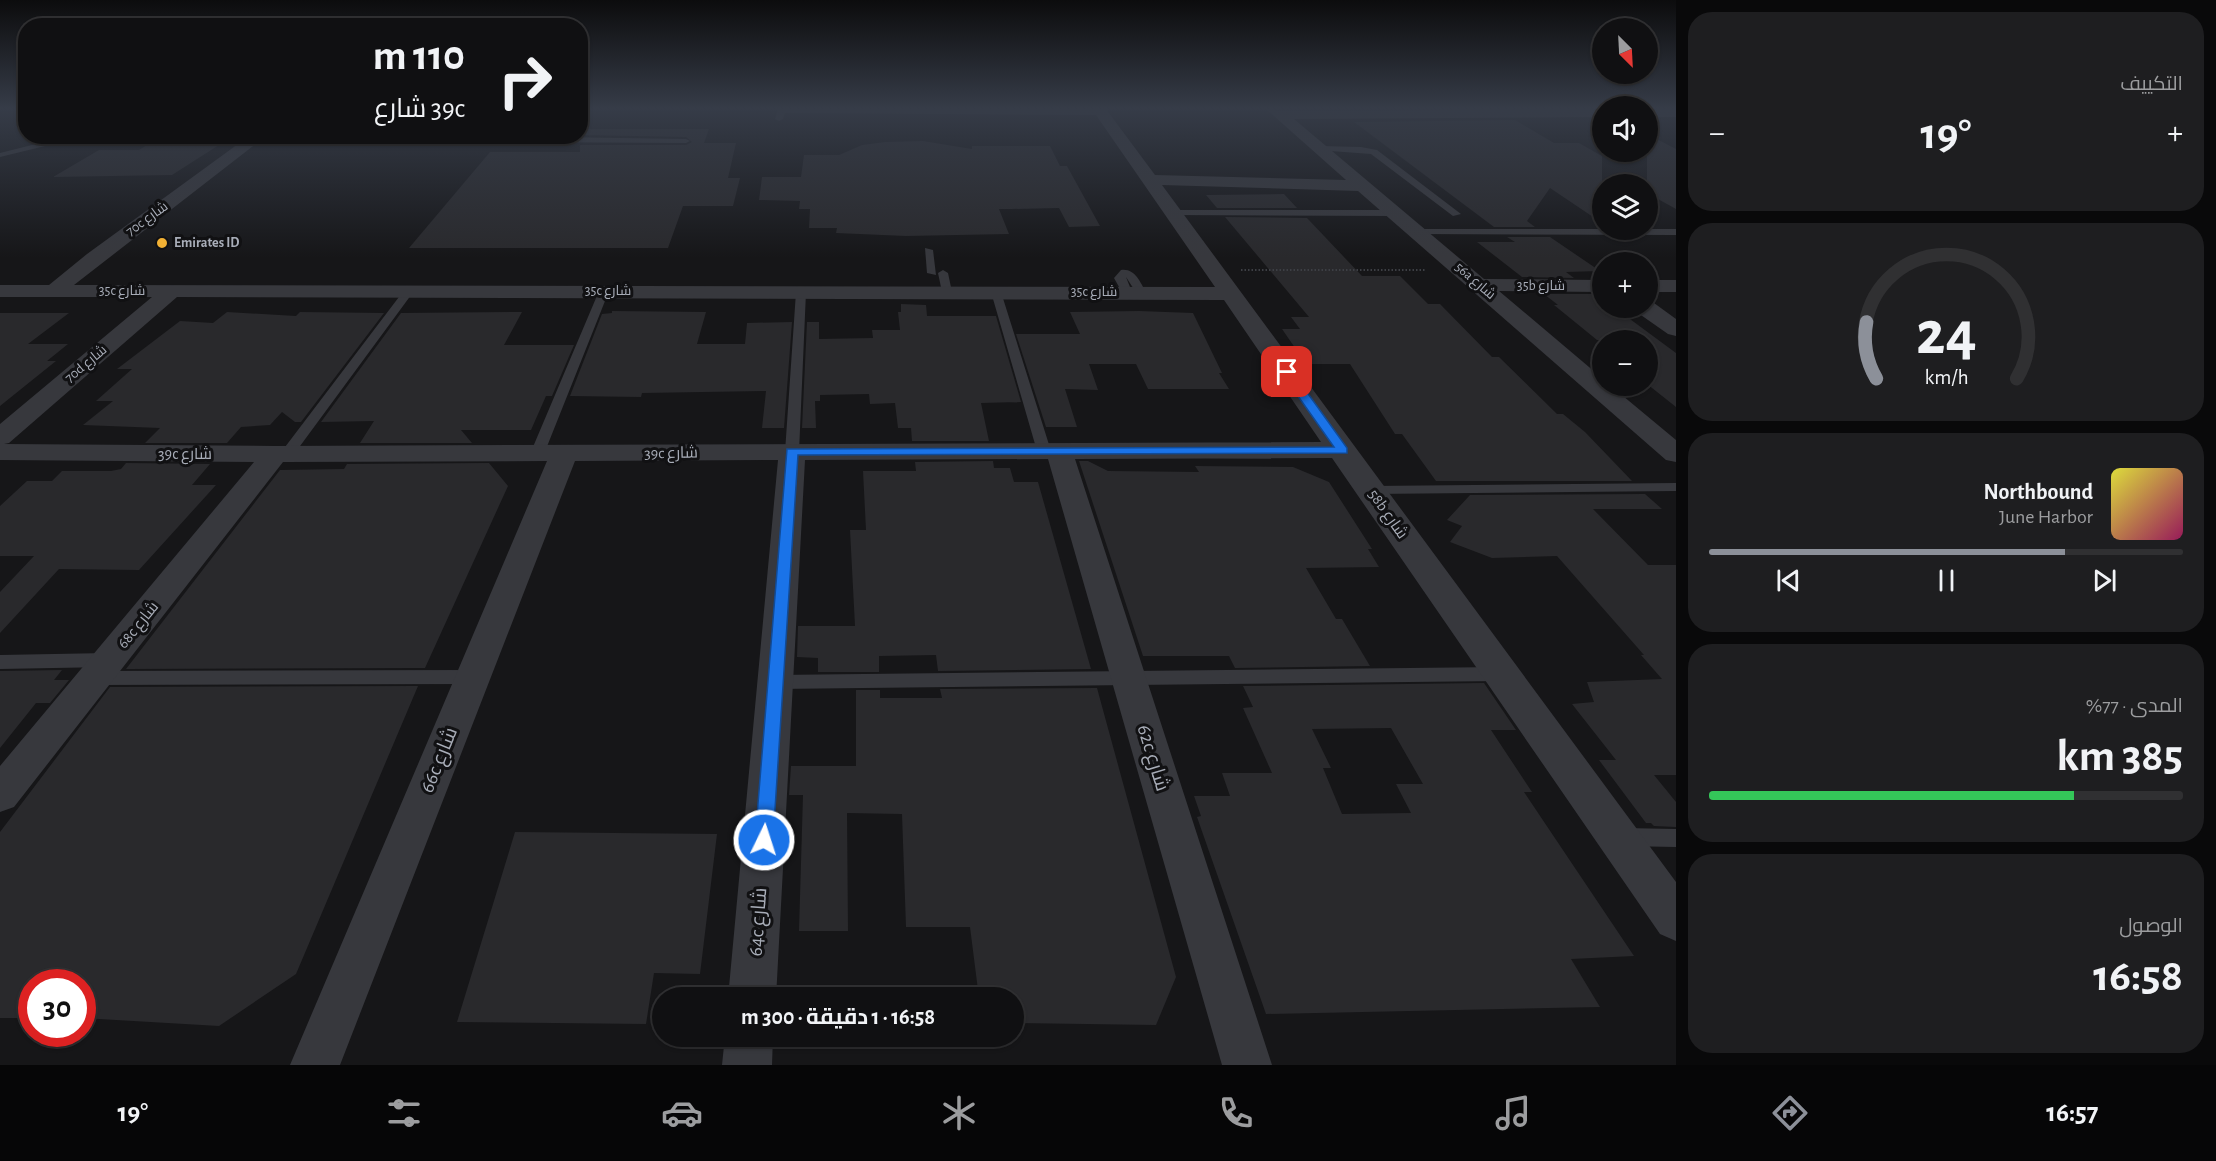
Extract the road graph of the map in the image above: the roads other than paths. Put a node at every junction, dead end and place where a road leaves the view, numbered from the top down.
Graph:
1 (224, 159) edge
2 (1135, 159) edge
3 (1333, 159) edge
4 (1383, 159) edge
5 (1152, 183) junction
6 (1361, 183) junction
7 (1174, 213) junction
8 (1394, 213) junction
9 (1456, 214) dead end
10 (1418, 232) junction
11 (1676, 232) edge
12 (927, 250) dead end
13 (934, 280) junction
14 (1224, 284) junction
15 (1480, 285) junction
16 (1592, 286) edge
17 (1658, 286) edge
18 (1676, 286) edge
19 (0, 291) edge
20 (48, 291) junction
21 (172, 291) junction
22 (409, 291) junction
23 (604, 291) junction
24 (801, 292) junction
25 (996, 292) junction
26 (1658, 316) edge
27 (1676, 328) edge
28 (0, 437) edge
29 (1342, 450) junction
30 (1051, 451) junction
31 (0, 452) edge
32 (792, 452) junction
33 (281, 454) junction
34 (550, 454) junction
35 (1676, 454) edge
36 (1676, 487) edge
37 (1371, 490) junction
38 (0, 662) edge
39 (103, 669) junction
40 (1502, 674) junction
41 (473, 677) junction
42 (1128, 677) junction
43 (776, 682) junction
44 (0, 795) edge
45 (1617, 837) junction
46 (1676, 838) edge
47 (1676, 920) edge
48 (753, 987) edge
49 (748, 1047) edge
50 (315, 1065) edge
51 (747, 1065) edge
52 (1247, 1065) edge

1 - 20 street, 70c شارع
2 - 5 street, 58b شارع
3 - 6 street, 56a شارع
4 - 9 lane
5 - 6 street
5 - 7 street, 58b شارع
6 - 8 street, 56a شارع
7 - 8 lane
7 - 14 street, 58b شارع
8 - 10 street, 56a شارع
10 - 11 lane
10 - 15 street, 56a شارع
12 - 13 lane
13 - 24 street, 35c شارع
13 - 25 street, 35c شارع
14 - 25 street, 35c شارع
14 - 29 street, 58b شارع
15 - 16 street, 35b شارع
15 - 35 street, 56a شارع
17 - 18 street
19 - 20 street, 35c شارع
20 - 21 street, 35c شارع
21 - 22 street, 35c شارع
21 - 28 street, 70d شارع
22 - 23 street, 35c شارع
22 - 33 lane
23 - 24 street, 35c شارع
23 - 34 lane
24 - 32 lane
25 - 30 lane
26 - 27 street
29 - 30 street, 39c شارع
29 - 37 street, 58b شارع
30 - 32 street, 39c شارع
30 - 42 street, 62c شارع
31 - 33 street, 39c شارع
32 - 34 street, 39c شارع
32 - 43 street, 64c شارع
33 - 34 street, 39c شارع
33 - 39 street, 68c شارع
34 - 41 street, 66c شارع
36 - 37 lane
37 - 40 street, 58b شارع
38 - 39 lane
39 - 41 lane
39 - 44 street, 68c شارع
40 - 42 lane
40 - 45 street, 58b شارع
41 - 50 street, 66c شارع
42 - 43 lane
42 - 52 street, 62c شارع
43 - 48 street, 64c شارع
45 - 46 lane
45 - 47 street, 58b شارع
49 - 51 street

